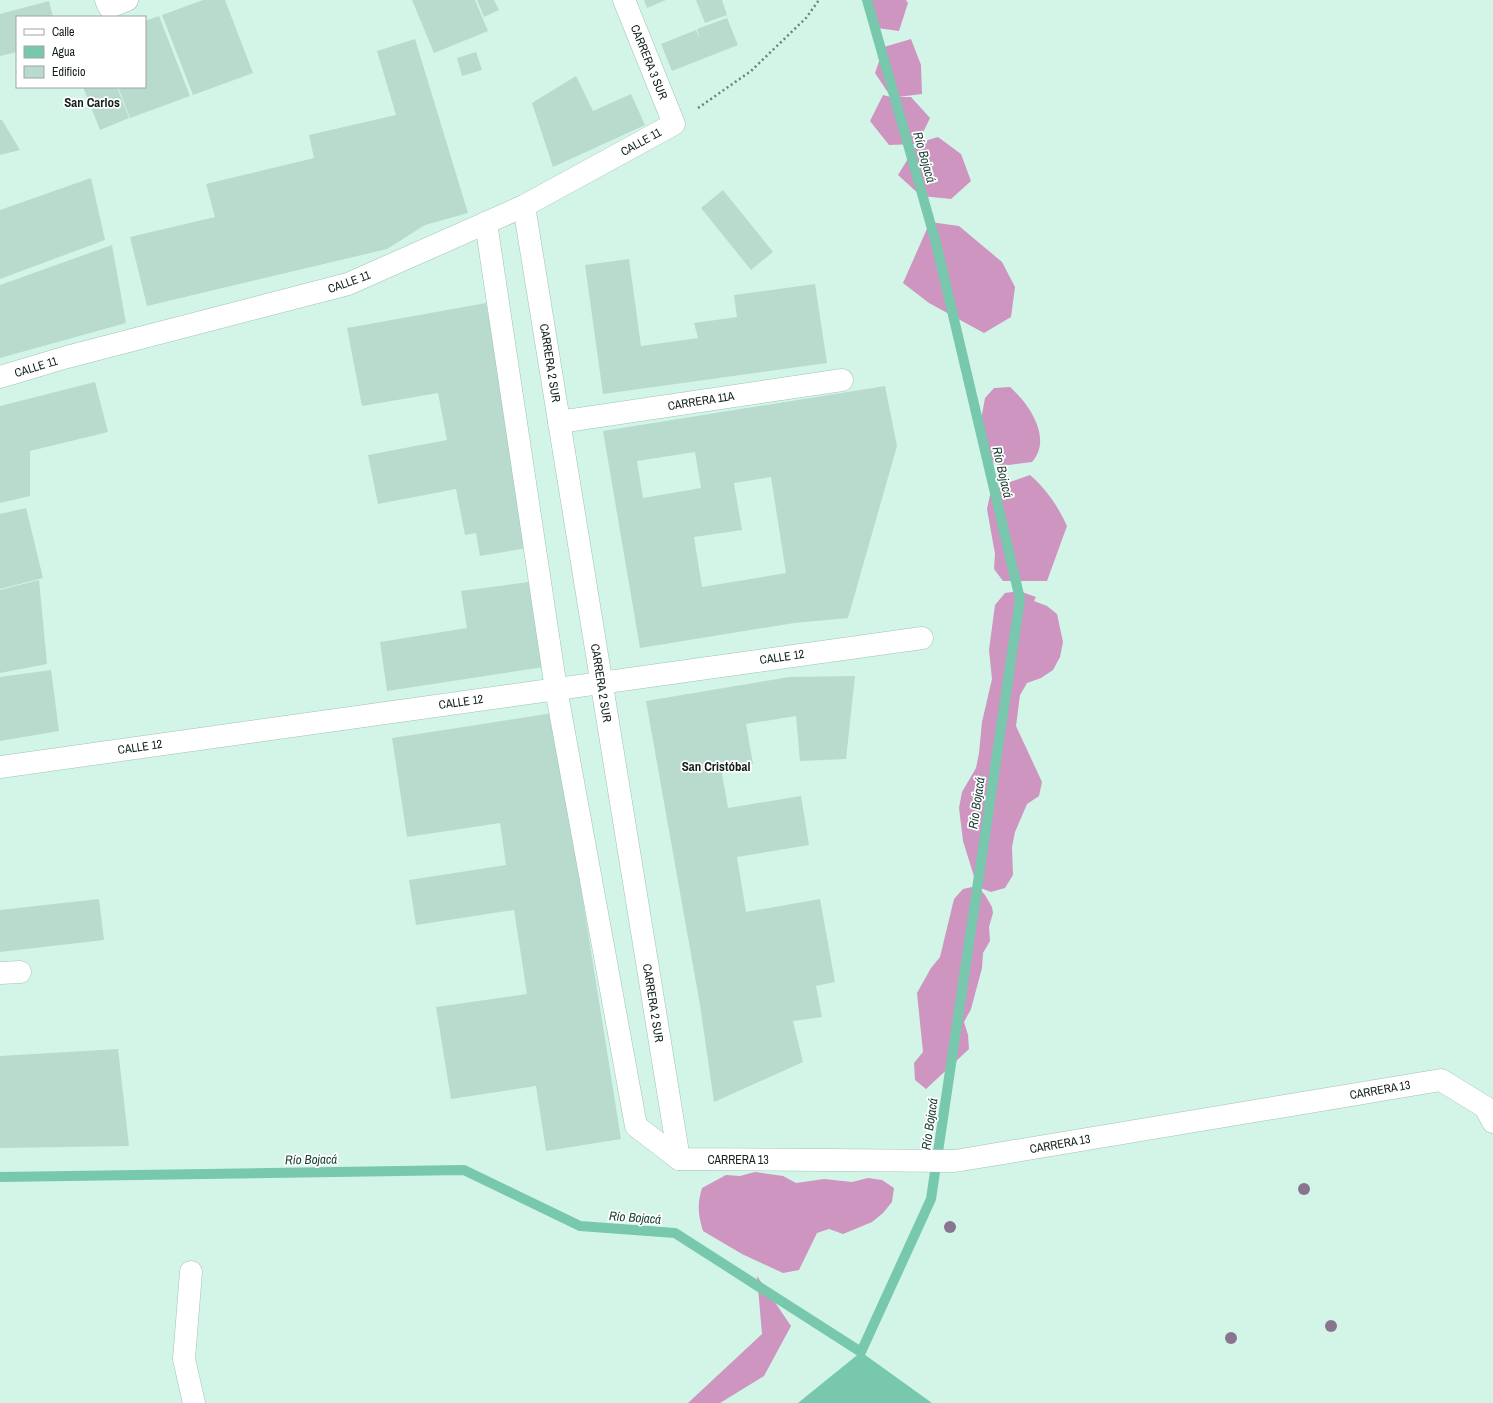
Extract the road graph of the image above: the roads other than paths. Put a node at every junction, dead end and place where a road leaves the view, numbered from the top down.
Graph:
1 (624, 0) edge
2 (674, 124) joint
3 (524, 206) junction
4 (486, 223) junction
5 (0, 378) edge
6 (842, 380) dead end
7 (559, 422) junction
8 (922, 638) dead end
9 (601, 682) junction
10 (556, 689) junction
11 (0, 767) edge
12 (1489, 1114) edge
13 (679, 1159) junction
14 (190, 1272) dead end
15 (194, 1403) edge

1 - 2 street, CARRERA 3 SUR
2 - 3 street, CALLE 11
3 - 4 street, CALLE 11
3 - 7 street, CARRERA 2 SUR
4 - 5 street, CALLE 11
4 - 10 street
6 - 7 street, CARRERA 11A
7 - 9 street, CARRERA 2 SUR
8 - 9 street, CALLE 12
9 - 10 street, CALLE 12
9 - 13 street, CARRERA 2 SUR
10 - 11 street, CALLE 12
10 - 13 street
12 - 13 street, CARRERA 13
14 - 15 street

